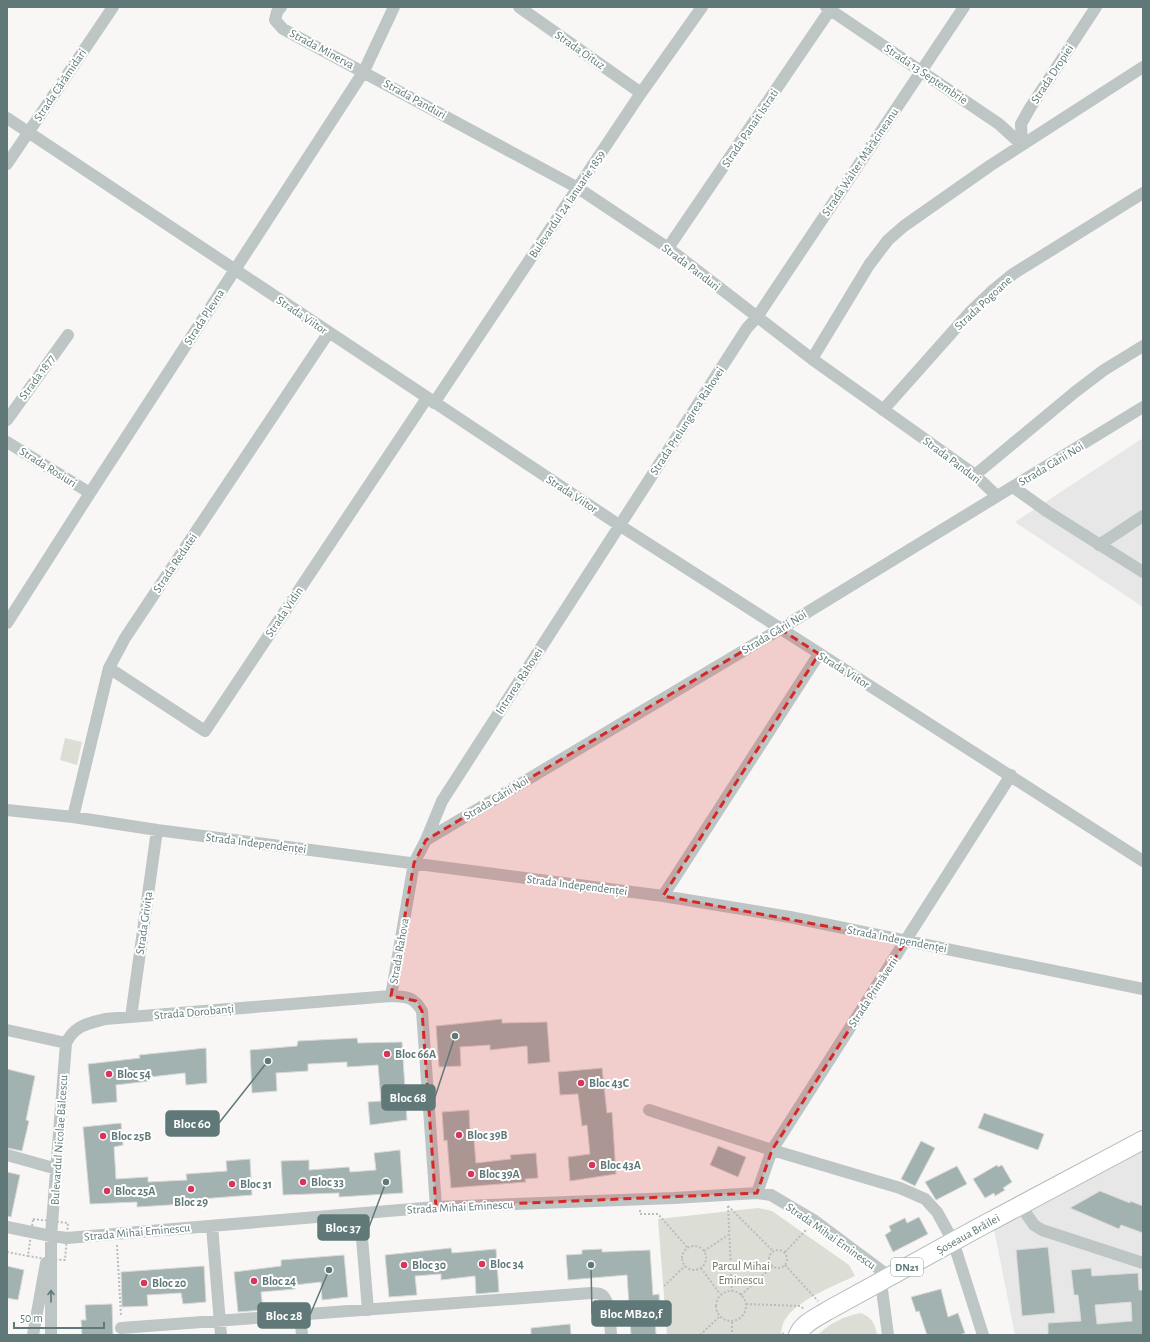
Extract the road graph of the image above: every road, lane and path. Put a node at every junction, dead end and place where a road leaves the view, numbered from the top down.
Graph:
1 (113, 7) edge
2 (281, 7) edge
3 (394, 7) edge
4 (519, 7) edge
5 (702, 7) edge
6 (964, 7) edge
7 (1096, 7) edge
8 (830, 8) edge
9 (1143, 67) edge
10 (364, 71) junction
11 (921, 71) junction
12 (641, 93) junction
13 (7, 118) edge
14 (28, 132) junction
15 (1022, 145) junction
16 (7, 164) edge
17 (578, 188) junction
18 (1143, 193) edge
19 (668, 248) junction
20 (235, 270) junction
21 (757, 318) junction
22 (329, 332) junction
23 (68, 335) dead end
24 (1143, 346) edge
25 (812, 359) junction
26 (430, 400) junction
27 (1143, 407) edge
28 (883, 410) junction
29 (7, 420) edge
30 (7, 442) edge
31 (975, 475) junction
32 (1013, 486) junction
33 (90, 493) junction
34 (997, 496) junction
35 (1143, 516) edge
36 (619, 525) junction
37 (1099, 545) junction
38 (1143, 572) edge
39 (7, 623) edge
40 (780, 629) junction
41 (819, 654) junction
42 (109, 668) junction
43 (1011, 775) junction
44 (7, 810) edge
45 (73, 817) junction
46 (157, 830) junction
47 (426, 840) junction
48 (1143, 861) edge
49 (414, 863) junction
50 (663, 896) junction
51 (906, 941) junction
52 (1143, 989) edge
53 (391, 996) junction
54 (131, 1017) junction
55 (7, 1030) edge
56 (66, 1043) junction
57 (649, 1110) dead end
58 (1143, 1140) edge
59 (772, 1150) junction
60 (7, 1155) edge
61 (56, 1169) junction
62 (757, 1193) junction
63 (639, 1199) junction
64 (728, 1200) junction
65 (1020, 1205) junction
66 (436, 1208) junction
67 (360, 1214) junction
68 (814, 1221) junction
69 (212, 1226) junction
70 (7, 1228) edge
71 (116, 1234) junction
72 (729, 1234) junction
73 (51, 1236) junction
74 (954, 1242) junction
75 (687, 1248) junction
76 (704, 1251) junction
77 (773, 1251) junction
78 (7, 1252) edge
79 (785, 1252) junction
80 (28, 1256) dead end
81 (1143, 1263) edge
82 (785, 1265) junction
83 (685, 1266) junction
84 (773, 1266) junction
85 (701, 1268) junction
86 (885, 1279) junction
87 (664, 1286) dead end
88 (732, 1291) junction
89 (720, 1295) junction
90 (741, 1295) junction
91 (746, 1304) junction
92 (368, 1310) junction
93 (300, 1314) junction
94 (822, 1314) junction
95 (719, 1317) junction
96 (220, 1321) junction
97 (732, 1322) junction
98 (121, 1328) joint
99 (33, 1335) edge
100 (51, 1335) edge
101 (221, 1335) edge
102 (302, 1335) edge
103 (611, 1335) edge
104 (700, 1335) edge
105 (732, 1335) edge
106 (798, 1335) edge
107 (888, 1335) edge
108 (983, 1335) edge

1 - 14 street, Strada Cărămidari
2 - 10 street, Strada Minerva
3 - 10 street, Strada Plevna
4 - 12 street, Strada Oituz
5 - 12 street, Bulevardul 24 Ianuarie 1859
6 - 11 street, Strada Walter Mărăcineanu
7 - 15 street, Strada Dropiei
8 - 11 street, Strada 13 Septembrie
8 - 19 street, Strada Panait Istrati
9 - 15 street
10 - 17 street, Strada Panduri
10 - 20 street, Strada Plevna
11 - 15 street, Strada 13 Septembrie
11 - 21 street, Strada Walter Mărăcineanu
12 - 17 street, Bulevardul 24 Ianuarie 1859
13 - 14 street, Strada Viitor
14 - 16 street, Strada Cărămidari
14 - 20 street, Strada Viitor
15 - 25 street
17 - 19 street, Strada Panduri
17 - 26 street, Bulevardul 24 Ianuarie 1859
18 - 28 street, Strada Pogoane
19 - 21 street, Strada Panduri
20 - 22 street, Strada Viitor
20 - 33 street, Strada Plevna
21 - 25 street, Strada Panduri
21 - 36 street, Strada Prelungirea Rahovei
22 - 26 street, Strada Viitor
22 - 42 street, Strada Redutei
23 - 29 street, Strada 1877
24 - 31 street
25 - 28 street, Strada Panduri
26 - 36 street, Strada Viitor
26 - 42 street, Strada Vidin
27 - 32 street, Strada Gării Noi
28 - 31 street, Strada Panduri
30 - 33 street, Strada Rosiuri
31 - 34 street, Strada Panduri
32 - 34 street, Strada Gării Noi
32 - 37 street
33 - 39 street, Strada Plevna
34 - 40 street, Strada Gării Noi
35 - 37 street
36 - 40 street, Strada Viitor
36 - 47 street, Intrarea Rahovei
37 - 38 street
40 - 41 street, Strada Viitor
40 - 47 street, Strada Gării Noi
41 - 43 street, Strada Viitor
41 - 50 street
42 - 45 street, Strada Redutei
43 - 48 street, Strada Viitor
43 - 51 street, Strada Primăverii
44 - 45 street, Strada Independenței
45 - 46 street, Strada Independenței
46 - 49 street, Strada Independenței
46 - 54 street, Strada Grivița
47 - 49 street
49 - 50 street, Strada Independenței
49 - 53 street, Strada Rahova
50 - 51 street, Strada Independenței
51 - 52 street, Strada Independenței
51 - 59 street, Strada Primăverii
53 - 54 street, Strada Dorobanți
53 - 66 street, Strada Rahova
54 - 56 street, Strada Dorobanți
55 - 56 street
56 - 61 street, Bulevardul Nicolae Bălcescu
57 - 59 street
58 - 65 highway, Șoseaua Brăilei / DN21
59 - 62 street, Strada Primăverii
59 - 74 street
60 - 61 street
61 - 73 street, Bulevardul Nicolae Bălcescu
62 - 64 street, Strada Mihai Eminescu
62 - 68 street, Strada Mihai Eminescu
63 - 64 street, Strada Mihai Eminescu
63 - 66 street, Strada Mihai Eminescu
63 - 75 path
64 - 72 path
64 - 77 path
65 - 74 highway, Șoseaua Brăilei / DN21
65 - 81 street
66 - 67 street, Strada Mihai Eminescu
67 - 69 street, Strada Mihai Eminescu
67 - 92 street
68 - 79 path
68 - 86 street, Strada Mihai Eminescu
69 - 71 street, Strada Mihai Eminescu
69 - 96 street
70 - 73 street, Strada Mihai Eminescu
71 - 73 street, Strada Mihai Eminescu
71 - 98 path
72 - 76 path
72 - 88 path
73 - 99 street, Bulevardul Nicolae Bălcescu
100 -> 73 street, Bulevardul Nicolae Bălcescu
74 - 86 highway, Șoseaua Brăilei / DN21
74 - 108 street
75 - 76 path
75 - 83 path
76 - 85 path
77 - 79 path
77 - 84 path
78 - 80 path
79 - 82 path
82 - 84 path
82 - 94 path
83 - 85 path
83 - 87 path
84 - 90 path
85 - 89 path
86 - 94 highway, Șoseaua Brăilei / DN21
86 - 107 street
88 - 89 path
88 - 90 path
89 - 95 path
90 - 91 path
91 - 94 path
91 - 97 path
92 - 93 street
92 - 103 street
93 - 96 street
93 - 102 street
94 - 106 highway, Șoseaua Brăilei / DN21
95 - 97 path
95 - 104 path
96 - 98 street
96 - 101 street
97 - 105 path

